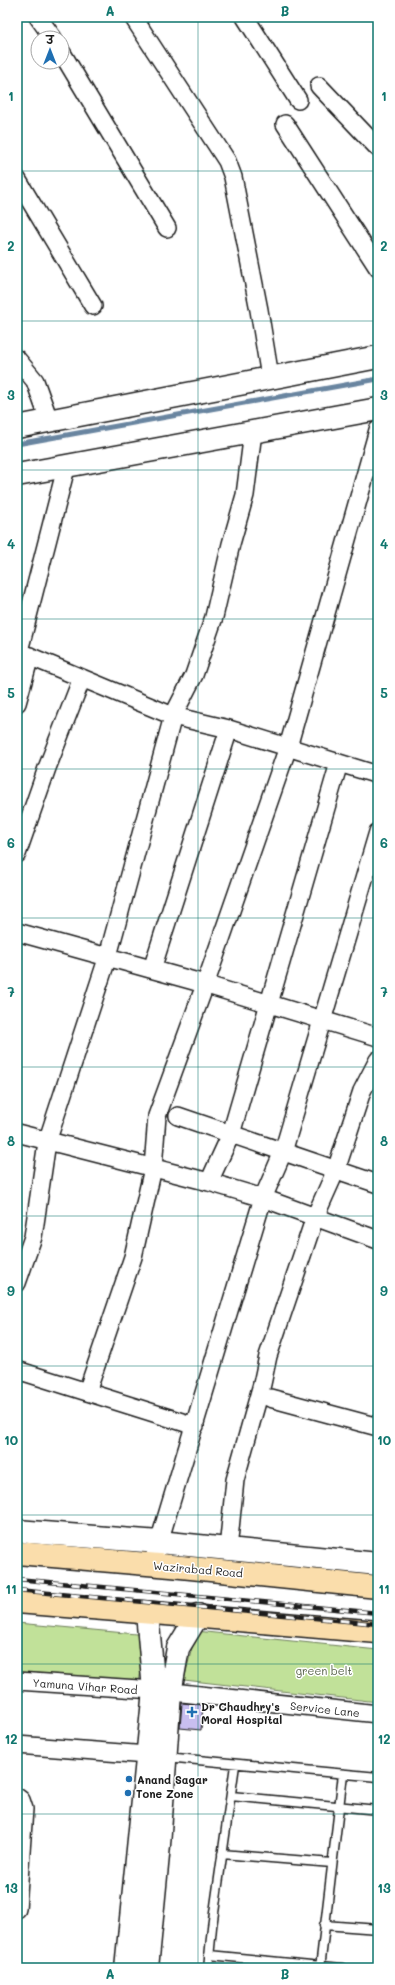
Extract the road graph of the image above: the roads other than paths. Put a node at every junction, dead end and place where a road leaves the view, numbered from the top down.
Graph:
1 (38, 17) edge
2 (133, 17) edge
3 (245, 17) edge
4 (47, 30) edge
5 (70, 65) edge
6 (319, 86) dead end
7 (298, 100) dead end
8 (285, 124) dead end
9 (378, 148) edge
10 (17, 179) edge
11 (167, 228) dead end
12 (378, 268) edge
13 (93, 306) dead end
14 (378, 357) edge
15 (17, 359) edge
16 (270, 377) junction
17 (378, 409) edge
18 (49, 420) junction
19 (17, 427) edge
20 (378, 430) edge
21 (253, 432) junction
22 (66, 468) junction
23 (17, 476) edge
24 (22, 653) edge
25 (82, 678) junction
26 (17, 703) edge
27 (173, 716) junction
28 (229, 730) junction
29 (288, 747) junction
30 (338, 763) junction
31 (378, 774) edge
32 (378, 832) edge
33 (17, 854) edge
34 (17, 932) edge
35 (108, 956) junction
36 (152, 969) junction
37 (205, 985) junction
38 (269, 1005) junction
39 (322, 1021) junction
40 (378, 1037) edge
41 (378, 1060) edge
42 (178, 1116) dead end
43 (17, 1133) edge
44 (231, 1134) junction
45 (47, 1142) junction
46 (283, 1152) junction
47 (153, 1168) junction
48 (336, 1170) junction
49 (209, 1182) junction
50 (378, 1184) edge
51 (263, 1198) junction
52 (315, 1217) junction
53 (378, 1240) edge
54 (17, 1283) edge
55 (17, 1370) edge
56 (87, 1392) junction
57 (270, 1398) dead end
58 (195, 1426) junction
59 (378, 1427) edge
60 (17, 1531) edge
61 (159, 1542) junction
62 (228, 1549) junction
63 (17, 1554) edge
64 (378, 1564) edge
65 (152, 1565) junction
66 (378, 1587) edge
67 (17, 1602) edge
68 (147, 1613) junction
69 (198, 1616) junction
70 (378, 1632) edge
71 (17, 1681) edge
72 (162, 1692) junction
73 (378, 1714) edge
74 (17, 1745) edge
75 (156, 1756) junction
76 (235, 1765) junction
77 (343, 1774) junction
78 (378, 1777) edge
79 (231, 1796) junction
80 (17, 1797) edge
81 (339, 1806) junction
82 (378, 1810) edge
83 (222, 1854) junction
84 (332, 1863) junction
85 (18, 1891) edge
86 (143, 1904) junction
87 (17, 1909) edge
88 (324, 1925) junction
89 (378, 1930) edge
90 (209, 1955) junction
91 (320, 1967) edge
92 (126, 1968) edge
93 (147, 1968) edge
94 (208, 1968) edge
95 (342, 1968) edge

1 - 4 street
2 - 16 street
3 - 7 street
5 - 11 street
6 - 9 street
8 - 12 street
10 - 13 street
14 - 16 street
15 - 18 street
16 - 18 street
17 - 21 street
18 - 19 street
20 - 29 street
21 - 22 street
21 - 27 street
22 - 23 street
22 - 24 street
24 - 25 street
24 - 26 street
25 - 27 street
25 - 33 street
27 - 28 street
27 - 35 street
28 - 29 street
28 - 36 street
29 - 30 street
29 - 37 street
30 - 31 street
30 - 38 street
32 - 39 street
34 - 35 street
35 - 36 street
35 - 45 street
36 - 37 street
37 - 38 street
37 - 47 street
38 - 39 street
38 - 44 street
39 - 40 street
39 - 46 street
41 - 48 street
42 - 44 street
43 - 45 street
44 - 46 street
44 - 49 street
45 - 47 street
45 - 54 street
46 - 48 street
46 - 51 street
47 - 49 street
47 - 56 street
48 - 50 street
48 - 52 street
49 - 51 street
51 - 52 street
51 - 58 street
52 - 53 street
52 - 62 street
55 - 56 street
56 - 58 street
57 - 59 street
58 - 61 street
60 - 61 street
61 - 62 street
61 - 65 street
62 - 64 street
63 - 65 highway, Wazirabad Road
65 - 66 highway, Wazirabad Road
67 - 68 highway
68 - 69 highway
68 - 72 street
69 - 70 highway
69 - 72 street
71 - 72 street, Yamuna Vihar Road
72 - 73 street, Service Lane
72 - 75 street
74 - 75 street
75 - 76 lane
75 - 86 street
76 - 77 lane
76 - 79 lane
77 - 78 lane
77 - 81 lane
79 - 81 lane
79 - 83 lane
80 - 85 street
81 - 82 lane
81 - 84 lane
83 - 84 lane
83 - 90 lane
84 - 88 lane
85 - 87 street
86 - 92 street
86 - 93 street
88 - 89 lane
88 - 91 lane
90 - 91 lane
90 - 94 lane
91 - 95 lane

